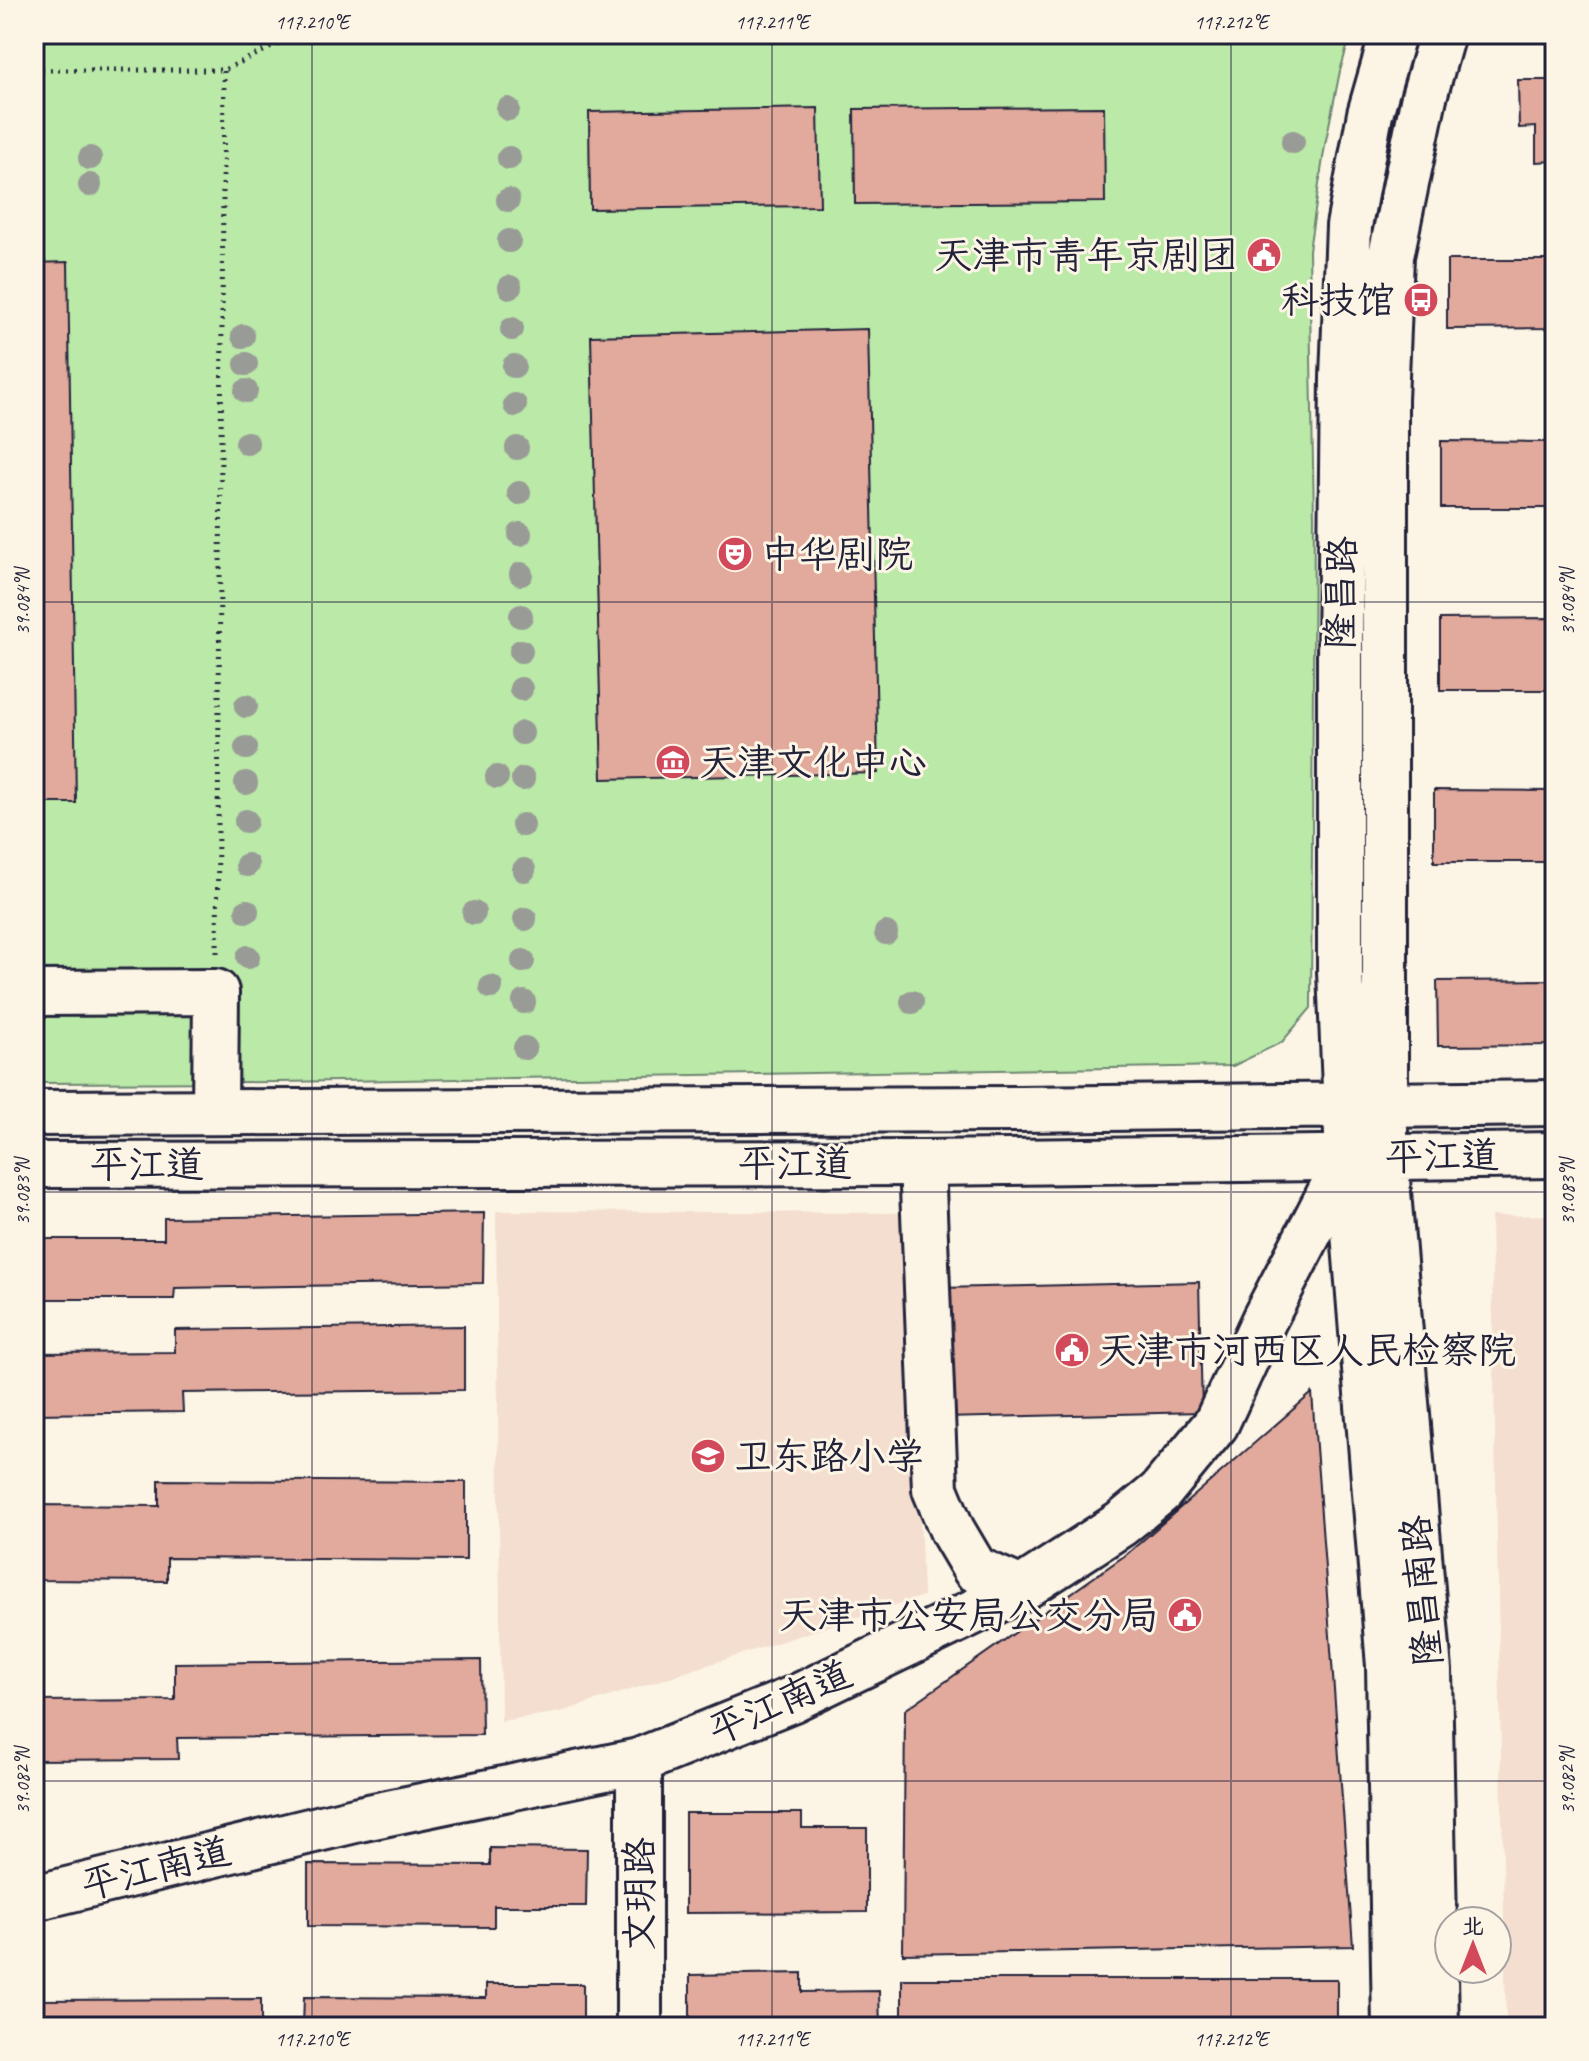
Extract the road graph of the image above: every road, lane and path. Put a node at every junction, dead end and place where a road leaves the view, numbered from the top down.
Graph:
1 (299, 34) edge
2 (1393, 34) edge
3 (1442, 34) edge
4 (34, 70) edge
5 (224, 70) junction
6 (216, 992) junction
7 (34, 993) edge
8 (1555, 1103) edge
9 (1366, 1106) junction
10 (215, 1112) junction
11 (34, 1113) edge
12 (1555, 1155) edge
13 (1366, 1157) junction
14 (922, 1163) junction
15 (34, 1165) edge
16 (1021, 1589) junction
17 (639, 1761) junction
18 (34, 1898) edge
19 (639, 2027) edge
20 (1395, 2027) edge
21 (1436, 2027) edge

1 - 5 path
2 - 9 main road, 隆昌路
3 - 9 main road, 隆昌路
4 - 5 path
5 - 6 path
6 - 7 main road
6 - 10 main road
8 - 9 main road, 平江道
9 - 10 main road, 平江道
9 - 13 main road, 隆昌路
10 - 11 main road, 平江道
12 - 13 main road, 平江道
13 - 14 main road, 平江道
13 - 16 main road, 平江南道
13 - 20 main road, 隆昌南路
13 - 21 main road, 隆昌南路
14 - 15 main road, 平江道
14 - 16 main road
16 - 17 main road, 平江南道
17 - 18 main road, 平江南道
17 - 19 main road, 文玥路

